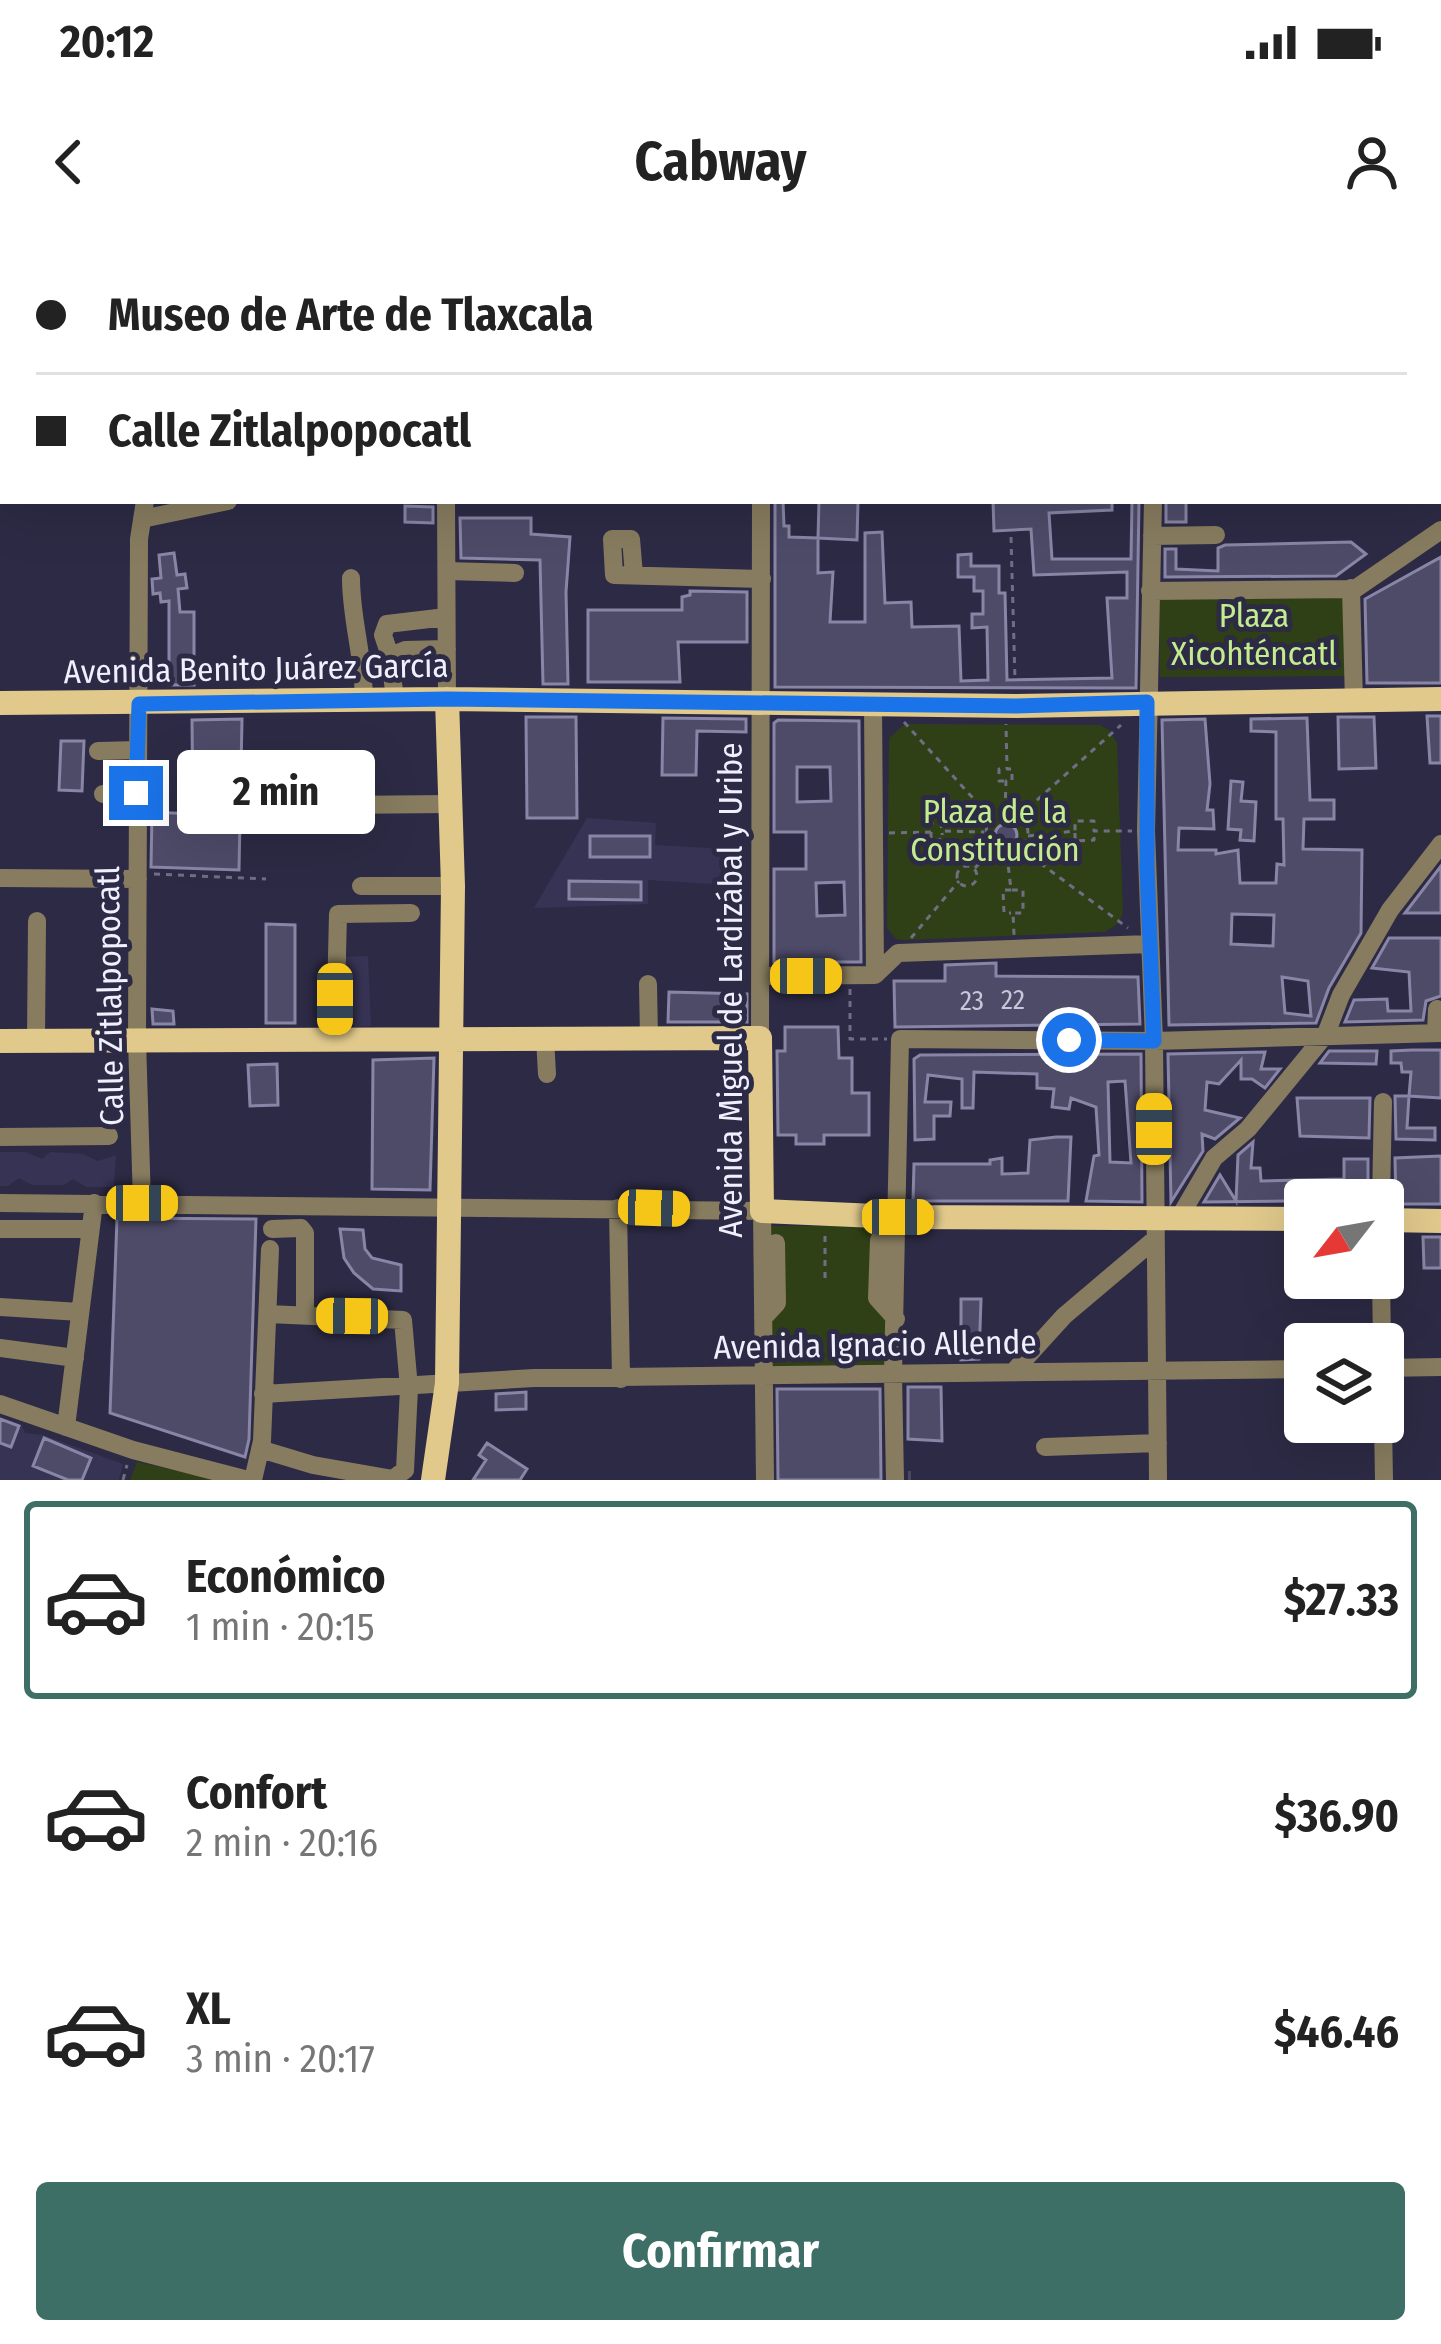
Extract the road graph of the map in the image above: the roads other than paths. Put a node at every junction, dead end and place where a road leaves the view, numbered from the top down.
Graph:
1 (200, 504) edge
2 (446, 504) edge
3 (761, 504) edge
4 (1153, 504) edge
5 (143, 510) edge
6 (1441, 530) edge
7 (1216, 535) dead end
8 (1152, 536) junction
9 (447, 571) junction
10 (515, 573) dead end
11 (634, 575) dead end
12 (351, 578) dead end
13 (762, 579) junction
14 (1351, 589) junction
15 (1150, 591) junction
16 (446, 617) junction
17 (447, 649) junction
18 (390, 656) junction
19 (447, 699) junction
20 (1441, 699) edge
21 (395, 700) junction
22 (364, 701) junction
23 (1147, 702) junction
24 (1354, 702) junction
25 (0, 703) edge
26 (880, 703) junction
27 (139, 704) junction
28 (764, 705) junction
29 (138, 750) junction
30 (98, 751) dead end
31 (136, 793) junction
32 (103, 794) dead end
33 (449, 804) junction
34 (336, 805) dead end
35 (1441, 844) edge
36 (138, 876) junction
37 (0, 878) edge
38 (361, 886) dead end
39 (453, 886) junction
40 (411, 913) dead end
41 (37, 921) dead end
42 (1149, 944) junction
43 (875, 975) junction
44 (761, 976) junction
45 (648, 984) dead end
46 (1437, 1009) dead end
47 (1326, 1034) junction
48 (1438, 1034) edge
49 (450, 1037) junction
50 (335, 1038) junction
51 (649, 1038) junction
52 (760, 1038) junction
53 (36, 1040) junction
54 (137, 1040) junction
55 (0, 1041) edge
56 (1154, 1041) junction
57 (532, 1045) junction
58 (548, 1074) dead end
59 (1383, 1102) dead end
60 (109, 1136) dead end
61 (0, 1137) edge
62 (1381, 1179) edge
63 (0, 1203) edge
64 (94, 1203) junction
65 (142, 1203) junction
66 (274, 1203) junction
67 (446, 1206) junction
68 (618, 1208) junction
69 (762, 1211) junction
70 (898, 1217) junction
71 (1284, 1220) edge
72 (1404, 1220) edge
73 (1441, 1221) edge
74 (1163, 1225) junction
75 (0, 1229) edge
76 (90, 1229) junction
77 (271, 1239) junction
78 (879, 1240) dead end
79 (776, 1243) dead end
80 (0, 1307) edge
81 (80, 1312) junction
82 (268, 1314) junction
83 (305, 1315) junction
84 (763, 1318) junction
85 (896, 1319) junction
86 (0, 1348) edge
87 (75, 1358) junction
88 (1441, 1367) edge
89 (1404, 1368) edge
90 (1284, 1369) edge
91 (1015, 1370) junction
92 (1157, 1371) junction
93 (765, 1375) junction
94 (893, 1376) junction
95 (621, 1379) junction
96 (447, 1382) junction
97 (409, 1388) junction
98 (263, 1394) junction
99 (0, 1404) edge
100 (66, 1427) junction
101 (1158, 1443) junction
102 (1383, 1443) edge
103 (1046, 1447) dead end
104 (260, 1449) junction
105 (251, 1480) edge
106 (433, 1480) edge
107 (765, 1480) edge
108 (895, 1480) edge
109 (908, 1480) edge
110 (1158, 1480) edge
111 (1384, 1480) edge

1 - 5 street
2 - 9 street
3 - 13 street, Avenida Miguel de Lardizábal y Uribe
4 - 8 street
5 - 27 street, Calle Zitlalpopocatl
6 - 14 street
7 - 8 street
8 - 15 street
9 - 10 street
9 - 16 street
11 - 13 street
12 - 22 street
13 - 28 street, Avenida Miguel de Lardizábal y Uribe
14 - 15 street
14 - 24 street
15 - 23 street
16 - 17 street
16 - 18 street
17 - 18 street
17 - 19 street
18 - 21 street
19 - 21 main road, Avenida Benito Juárez García
19 - 28 main road, Avenida Benito Juárez García
19 - 33 main road
20 - 24 main road
21 - 22 main road, Avenida Benito Juárez García
22 - 27 main road, Avenida Benito Juárez García
23 - 24 main road
23 - 26 main road
23 - 42 street
25 - 27 main road, Avenida Benito Juárez García
26 - 28 main road, Avenida Benito Juárez García
26 - 43 street
27 - 29 street, Calle Zitlalpopocatl
28 - 44 street, Avenida Miguel de Lardizábal y Uribe
29 - 30 street
29 - 31 street, Calle Zitlalpopocatl
31 - 32 street
31 - 36 street, Calle Zitlalpopocatl
33 - 34 street
33 - 39 main road
35 - 47 street
36 - 37 street
36 - 54 street, Calle Zitlalpopocatl
38 - 39 street
39 - 49 main road
40 - 50 street
41 - 53 street
42 - 43 street
42 - 56 street
43 - 44 street
44 - 52 street, Avenida Miguel de Lardizábal y Uribe
45 - 51 street
46 - 48 street
47 - 48 street
47 - 56 street
47 - 74 street
49 - 50 main road
49 - 57 main road
49 - 67 main road
50 - 54 main road
51 - 52 main road
51 - 57 main road
52 - 69 main road, Avenida Miguel de Lardizábal y Uribe
53 - 54 main road
53 - 55 main road
54 - 65 street, Calle Zitlalpopocatl
56 - 70 street
56 - 74 street
57 - 58 street
59 - 62 street
60 - 61 street
63 - 64 street
64 - 65 street
64 - 76 street
65 - 66 street
66 - 67 street
66 - 77 street
67 - 68 street
67 - 96 main road
68 - 69 street
68 - 95 street
69 - 70 main road
69 - 84 street, Avenida Miguel de Lardizábal y Uribe
70 - 74 main road
70 - 85 street
71 - 74 main road
72 - 73 main road
74 - 91 street
74 - 92 street
75 - 76 street
76 - 81 street
77 - 82 street
77 - 83 street
78 - 85 street
79 - 84 street
80 - 81 street
81 - 87 street
82 - 83 street
82 - 98 street
83 - 97 street
84 - 93 street, Avenida Miguel de Lardizábal y Uribe
85 - 94 street
86 - 87 street
87 - 100 street
88 - 89 street
90 - 92 street, Avenida Ignacio Allende
91 - 92 street, Avenida Ignacio Allende
91 - 94 street, Avenida Ignacio Allende
92 - 101 street
93 - 94 street, Avenida Ignacio Allende
93 - 95 street, Avenida Ignacio Allende
93 - 107 street, Avenida Miguel de Lardizábal y Uribe
94 - 108 street
95 - 96 street, Avenida Ignacio Allende
96 - 97 street, Avenida Ignacio Allende
96 - 106 main road
97 - 98 street, Avenida Ignacio Allende
97 - 104 street
98 - 104 street
99 - 100 street
100 - 105 street
101 - 103 street
101 - 110 street
102 - 111 street
104 - 105 street
108 - 109 street

